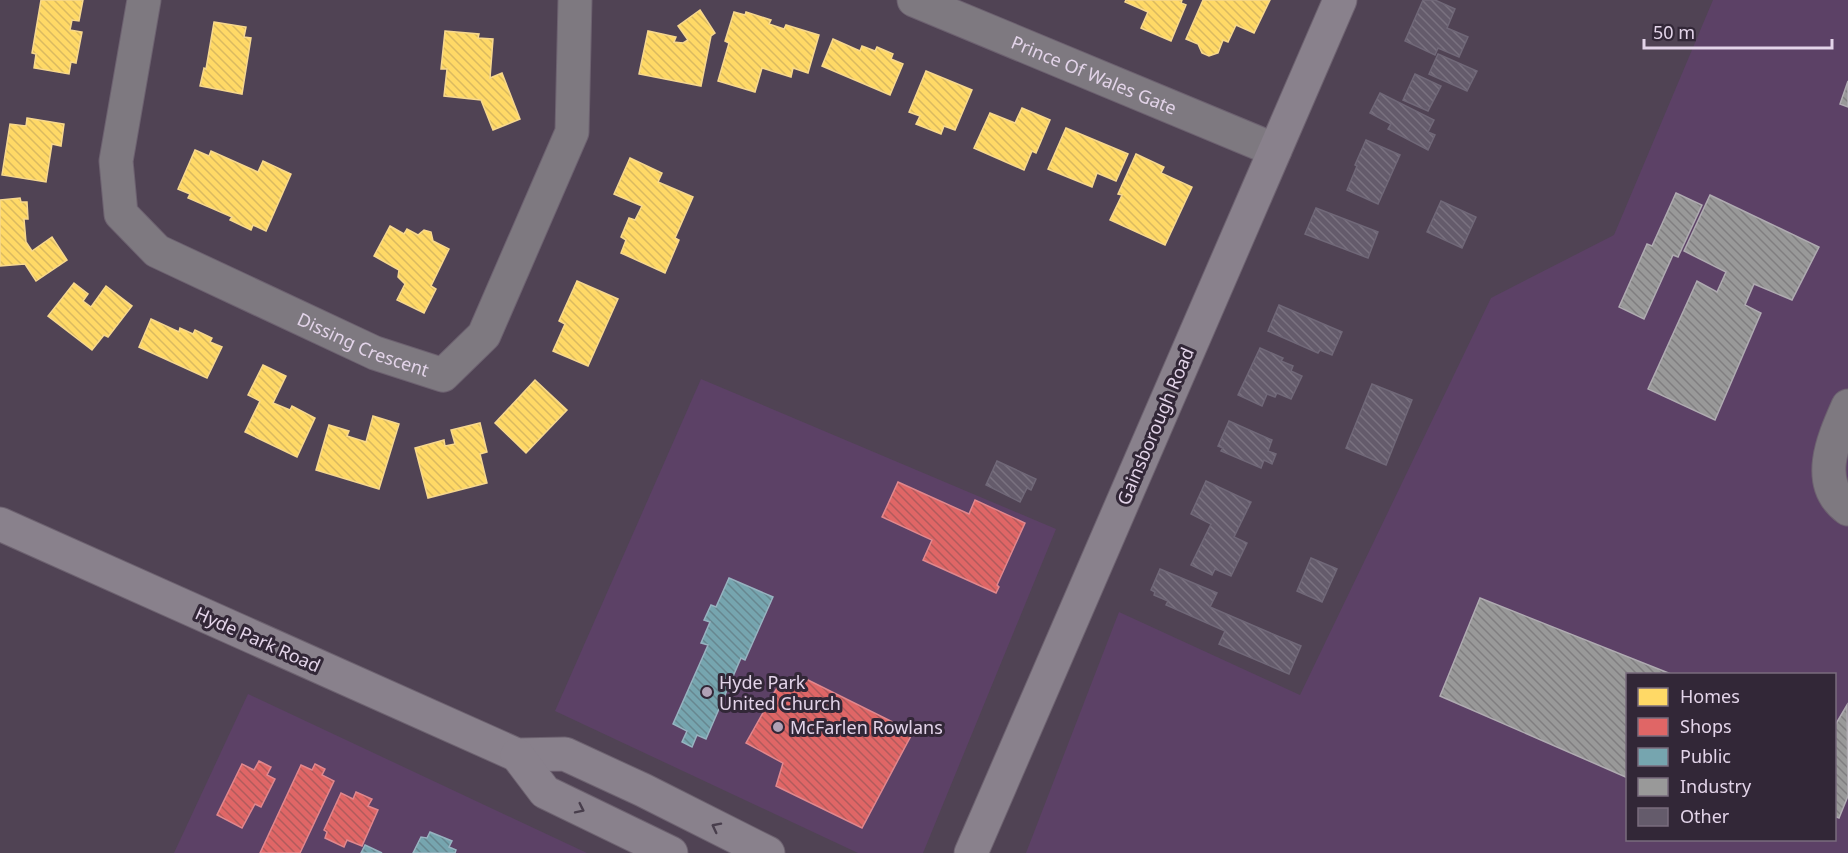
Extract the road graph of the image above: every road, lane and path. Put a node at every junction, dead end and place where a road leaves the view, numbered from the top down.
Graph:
1 (144, 0) edge
2 (575, 0) edge
3 (914, 0) edge
4 (1340, 0) edge
5 (1275, 150) junction
6 (1848, 406) edge
7 (1848, 509) edge
8 (0, 524) edge
9 (517, 755) junction
10 (671, 853) edge
11 (768, 853) edge
12 (971, 853) edge

1 - 2 street, Dissing Crescent
3 - 5 street, Prince Of Wales Gate
4 - 5 main road, Gainsborough Road
5 - 12 main road, Gainsborough Road
6 - 7 street
8 - 9 main road, Hyde Park Road
9 -> 10 main road, Hyde Park Road
11 -> 9 main road, Hyde Park Road

